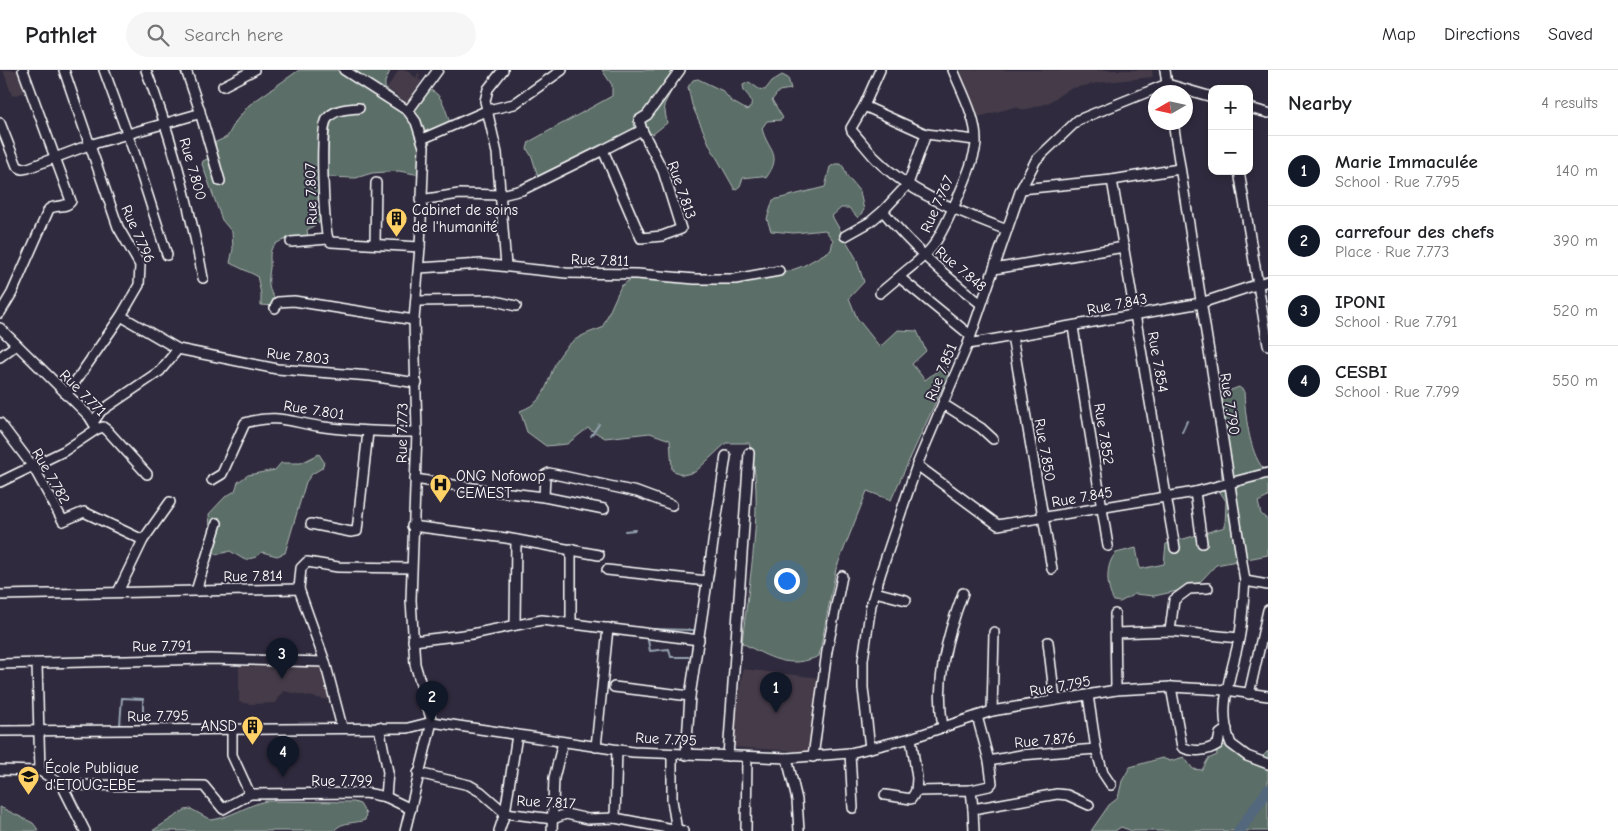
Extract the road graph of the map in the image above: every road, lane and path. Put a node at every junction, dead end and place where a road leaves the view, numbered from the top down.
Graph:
1 (23, 70) edge
2 (64, 70) edge
3 (104, 70) edge
4 (146, 70) edge
5 (186, 70) edge
6 (254, 70) edge
7 (344, 70) edge
8 (438, 70) edge
9 (502, 70) edge
10 (562, 70) edge
11 (680, 70) edge
12 (880, 70) edge
13 (953, 70) edge
14 (1165, 70) edge
15 (1168, 85) edge
16 (223, 86) dead end
17 (1193, 93) edge
18 (1148, 95) edge
19 (1208, 96) edge
20 (864, 106) junction
21 (359, 108) dead end
22 (1253, 109) edge
23 (488, 110) junction
24 (408, 111) junction
25 (200, 112) junction
26 (1268, 113) edge
27 (165, 122) junction
28 (0, 123) edge
29 (642, 130) junction
30 (1174, 130) edge
31 (127, 133) junction
32 (926, 134) junction
33 (422, 139) junction
34 (976, 140) junction
35 (89, 145) junction
36 (603, 150) junction
37 (55, 158) junction
38 (1180, 168) junction
39 (1240, 175) edge
40 (1112, 180) junction
41 (220, 181) dead end
42 (376, 183) dead end
43 (908, 184) junction
44 (1021, 189) junction
45 (501, 196) junction
46 (420, 200) junction
47 (952, 209) junction
48 (882, 212) junction
49 (1007, 230) junction
50 (845, 236) dead end
51 (328, 239) junction
52 (291, 242) dead end
53 (375, 243) junction
54 (420, 247) junction
55 (1124, 247) junction
56 (167, 255) dead end
57 (924, 256) junction
58 (506, 266) junction
59 (419, 268) junction
60 (994, 269) junction
61 (779, 271) dead end
62 (899, 277) junction
63 (203, 278) dead end
64 (1268, 281) edge
65 (1257, 285) junction
66 (880, 293) dead end
67 (417, 301) junction
68 (1201, 303) junction
69 (981, 304) junction
70 (516, 306) dead end
71 (275, 308) dead end
72 (0, 313) edge
73 (1136, 314) junction
74 (121, 316) junction
75 (414, 320) junction
76 (1073, 327) junction
77 (0, 328) edge
78 (1012, 336) junction
79 (969, 340) junction
80 (16, 345) junction
81 (1268, 345) edge
82 (178, 349) junction
83 (0, 357) edge
84 (417, 383) junction
85 (66, 395) junction
86 (943, 404) junction
87 (0, 423) edge
88 (95, 425) junction
89 (368, 432) junction
90 (417, 432) junction
91 (993, 439) dead end
92 (749, 453) dead end
93 (726, 456) dead end
94 (917, 465) junction
95 (34, 468) junction
96 (1268, 473) edge
97 (147, 474) dead end
98 (415, 478) junction
99 (212, 480) dead end
100 (0, 482) edge
101 (1228, 484) junction
102 (1195, 492) junction
103 (544, 496) junction
104 (1164, 497) junction
105 (170, 502) dead end
106 (672, 505) dead end
107 (1102, 508) junction
108 (604, 509) dead end
109 (1043, 518) junction
110 (217, 523) dead end
111 (311, 524) dead end
112 (412, 526) junction
113 (143, 540) junction
114 (516, 540) junction
115 (1202, 543) dead end
116 (1108, 546) dead end
117 (1175, 548) dead end
118 (572, 549) junction
119 (599, 555) dead end
120 (412, 568) junction
121 (1052, 569) dead end
122 (608, 570) dead end
123 (842, 576) dead end
124 (708, 581) junction
125 (1245, 581) junction
126 (1268, 585) edge
127 (1208, 588) dead end
128 (299, 589) junction
129 (196, 591) junction
130 (118, 592) junction
131 (875, 592) junction
132 (963, 593) dead end
133 (0, 595) edge
134 (906, 600) dead end
135 (1268, 610) edge
136 (1115, 614) dead end
137 (571, 624) junction
138 (515, 625) junction
139 (608, 628) junction
140 (1170, 631) junction
141 (994, 632) dead end
142 (1116, 632) junction
143 (1239, 638) junction
144 (699, 640) junction
145 (413, 641) junction
146 (1048, 642) dead end
147 (325, 662) junction
148 (0, 664) edge
149 (37, 664) junction
150 (614, 687) dead end
151 (1171, 687) junction
152 (1116, 690) junction
153 (1226, 690) junction
154 (1249, 694) junction
155 (1088, 695) junction
156 (690, 696) junction
157 (1268, 696) edge
158 (1055, 700) junction
159 (992, 711) junction
160 (977, 716) junction
161 (432, 722) junction
162 (342, 727) junction
163 (379, 727) junction
164 (943, 728) junction
165 (232, 729) junction
166 (1227, 729) junction
167 (0, 731) edge
168 (38, 731) junction
169 (517, 735) junction
170 (911, 738) junction
171 (563, 742) junction
172 (596, 747) junction
173 (870, 748) junction
174 (1096, 749) junction
175 (618, 750) junction
176 (850, 753) junction
177 (672, 755) junction
178 (686, 755) junction
179 (728, 756) junction
180 (747, 757) junction
181 (813, 757) junction
182 (787, 758) junction
183 (989, 761) junction
184 (1268, 764) edge
185 (0, 770) edge
186 (40, 770) junction
187 (418, 773) junction
188 (62, 785) junction
189 (1111, 785) dead end
190 (971, 790) junction
191 (916, 791) junction
192 (250, 794) junction
193 (885, 795) dead end
194 (386, 797) junction
195 (1089, 805) dead end
196 (853, 808) dead end
197 (411, 809) junction
198 (973, 810) junction
199 (505, 813) junction
200 (615, 818) junction
201 (553, 819) junction
202 (634, 827) edge
203 (85, 831) edge
204 (405, 831) edge
205 (499, 831) edge
206 (552, 831) edge
207 (679, 831) edge
208 (746, 831) edge
209 (800, 831) edge
210 (974, 831) edge

1 - 37 street
2 - 35 street, Rue 7.796
3 - 31 street
4 - 27 street, Rue 7.800
5 - 25 street
6 - 16 street
7 - 24 street, Rue 7.773
8 - 24 street
9 - 23 street
10 - 23 street
11 - 29 street
12 - 20 street
13 - 34 street, Rue 7.767
14 - 15 street
17 - 19 street
18 - 44 street, Rue 7.851
20 - 32 street
20 - 43 street
21 - 51 street, Rue 7.807
22 - 26 street
23 - 33 street
23 - 45 street
24 - 33 street, Rue 7.773
25 - 27 street
25 - 41 street
27 - 31 street
27 - 63 street, Rue 7.800
28 - 37 street
29 - 36 street
29 - 36 street, Rue 7.813
30 - 38 street, Rue 7.790
31 - 35 street
31 - 56 street
32 - 34 street
32 - 43 street
33 - 46 street, Rue 7.773
34 - 47 street, Rue 7.767
35 - 37 street
35 - 74 street, Rue 7.796
36 - 45 street
37 - 72 street
38 - 40 street
38 - 68 street, Rue 7.790
39 - 65 street
40 - 44 street
40 - 55 street, Rue 7.854
42 - 53 street
43 - 47 street
43 - 48 street
44 - 49 street, Rue 7.851
45 - 46 street
45 - 58 street
46 - 54 street, Rue 7.773
47 - 49 street
47 - 57 street, Rue 7.767
48 - 50 street
48 - 57 street, Rue 7.848
49 - 60 street, Rue 7.851
51 - 52 street
51 - 53 street, Rue 7.807
53 - 54 street, Rue 7.807
54 - 59 street, Rue 7.773
55 - 60 street
55 - 73 street, Rue 7.854
57 - 62 street, Rue 7.767
57 - 69 street, Rue 7.848
58 - 59 street, Rue 7.811
58 - 61 street, Rue 7.811
59 - 67 street, Rue 7.773
60 - 69 street, Rue 7.851
62 - 66 street, Rue 7.767
62 - 79 street
64 - 65 street, Rue 7.843
65 - 68 street, Rue 7.843
65 - 81 street
67 - 70 street
67 - 75 street, Rue 7.773
68 - 73 street, Rue 7.843
68 - 101 street, Rue 7.790
69 - 79 street, Rue 7.851
71 - 75 street
73 - 76 street, Rue 7.843
73 - 104 street, Rue 7.854
74 - 82 street, Rue 7.803
74 - 85 street, Rue 7.796
75 - 84 street, Rue 7.773
76 - 78 street, Rue 7.843
76 - 107 street, Rue 7.852
77 - 80 street, Rue 7.771
78 - 79 street, Rue 7.843
78 - 109 street, Rue 7.850
79 - 86 street, Rue 7.851
80 - 83 street
80 - 85 street, Rue 7.771
82 - 84 street, Rue 7.803
82 - 88 street
84 - 90 street, Rue 7.773
85 - 88 street, Rue 7.771
86 - 91 street
86 - 94 street, Rue 7.851
87 - 95 street, Rue 7.782
88 - 95 street
88 - 97 street, Rue 7.771
89 - 90 street, Rue 7.801
89 - 99 street, Rue 7.801
89 - 111 street
90 - 98 street, Rue 7.773
92 - 179 street
93 - 124 street
94 - 109 street, Rue 7.845
94 - 131 street, Rue 7.851
95 - 100 street
95 - 113 street, Rue 7.782
96 - 101 street, Rue 7.845
98 - 103 street
98 - 112 street, Rue 7.773
101 - 102 street, Rue 7.845
101 - 125 street, Rue 7.790
102 - 104 street, Rue 7.845
102 - 115 street
103 - 106 street
103 - 108 street
104 - 107 street, Rue 7.845
104 - 117 street, Rue 7.854
105 - 113 street
107 - 109 street, Rue 7.845
107 - 116 street, Rue 7.852
109 - 121 street, Rue 7.850
110 - 129 street, Rue 7.814
112 - 114 street
112 - 120 street, Rue 7.773
113 - 130 street
114 - 118 street
114 - 138 street
118 - 119 street
118 - 137 street
120 - 128 street
120 - 145 street, Rue 7.773
122 - 124 street
123 - 181 street
124 - 144 street
125 - 126 street
125 - 143 street, Rue 7.790
127 - 140 street
128 - 129 street, Rue 7.814
128 - 147 street, Rue 7.814
129 - 130 street
130 - 133 street
131 - 134 street
131 - 173 street, Rue 7.851
132 - 164 street
135 - 154 street
136 - 142 street
137 - 138 street
137 - 139 street
138 - 145 street
139 - 144 street
139 - 172 street
140 - 142 street
140 - 143 street
141 - 159 street
142 - 152 street
143 - 153 street, Rue 7.790
144 - 156 street
145 - 161 street, Rue 7.773
146 - 158 street
147 - 149 street, Rue 7.791
147 - 162 street, Rue 7.814
148 - 149 street, Rue 7.791
149 - 168 street
150 - 156 street
151 - 152 street, Rue 7.795
151 - 153 street, Rue 7.795
151 - 166 street
152 - 155 street, Rue 7.795
153 - 154 street, Rue 7.795
153 - 166 street
154 - 157 street, Rue 7.795
155 - 158 street, Rue 7.795
155 - 174 street, Rue 7.876
156 - 178 street
158 - 159 street, Rue 7.795
159 - 160 street, Rue 7.795
160 - 164 street, Rue 7.795
160 - 183 street
161 - 163 street, Rue 7.795
161 - 169 street, Rue 7.795
161 - 187 street
162 - 163 street, Rue 7.795
162 - 165 street, Rue 7.795
163 - 194 street, Rue 7.799
164 - 170 street, Rue 7.795
165 - 168 street, Rue 7.795
165 - 192 street
166 - 184 street
167 - 168 street, Rue 7.795
168 - 186 street
169 - 171 street, Rue 7.795
169 - 199 street
170 - 173 street, Rue 7.795
170 - 191 street
171 - 172 street, Rue 7.795
171 - 201 street
172 - 175 street, Rue 7.795
173 - 176 street, Rue 7.795
174 - 183 street, Rue 7.876
174 - 189 street
175 - 177 street, Rue 7.795
175 - 200 street
176 - 181 street, Rue 7.795
176 - 196 street
177 - 178 street, Rue 7.795
177 - 207 street
178 - 179 street, Rue 7.795
179 - 180 street, Rue 7.795
180 - 182 street, Rue 7.795
180 - 208 street
181 - 182 street, Rue 7.795
182 - 209 street
183 - 190 street
185 - 186 street
186 - 188 street
187 - 197 street
187 - 199 street, Rue 7.817
188 - 192 street, Rue 7.799
188 - 203 street
190 - 191 street
190 - 198 street
191 - 193 street
192 - 194 street, Rue 7.799
194 - 197 street
195 - 198 street
197 - 204 street
198 - 210 street
199 - 201 street, Rue 7.817
199 - 205 street
200 - 201 street, Rue 7.817
200 - 202 street, Rue 7.817
201 - 206 street
202 - 207 street, Rue 7.817

